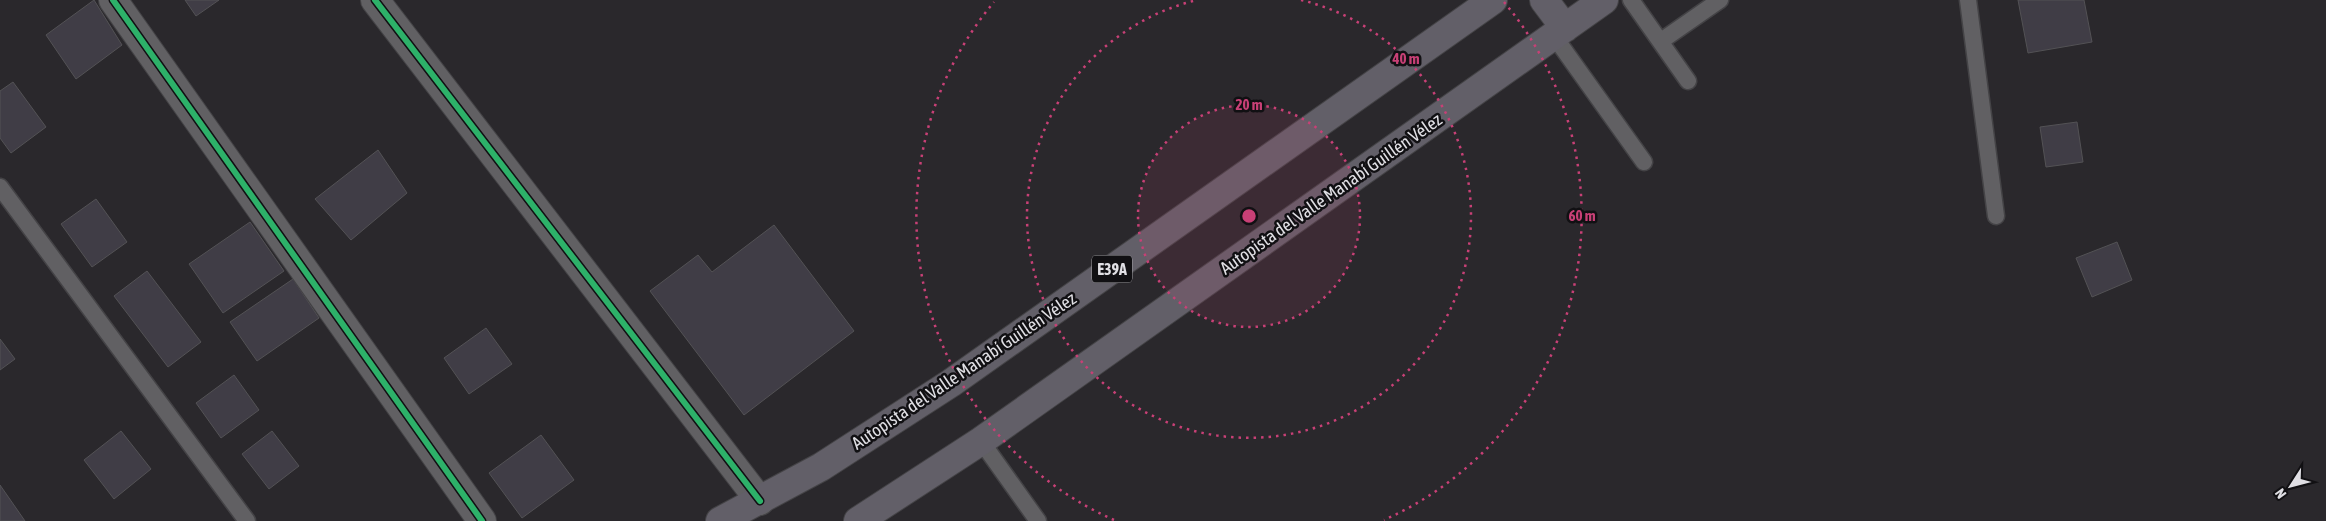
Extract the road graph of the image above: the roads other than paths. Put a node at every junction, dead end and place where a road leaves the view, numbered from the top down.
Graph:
1 (113, 0) edge
2 (375, 0) edge
3 (1493, 0) edge
4 (1544, 0) edge
5 (1604, 0) edge
6 (1631, 0) edge
7 (1720, 0) edge
8 (1968, 0) edge
9 (1559, 32) junction
10 (1662, 41) junction
11 (1688, 81) dead end
12 (1644, 162) dead end
13 (0, 187) edge
14 (1996, 216) dead end
15 (982, 441) junction
16 (760, 501) junction
17 (247, 521) edge
18 (482, 521) edge
19 (720, 521) edge
20 (858, 521) edge
21 (1038, 521) edge

1 - 18 street
2 - 16 street
3 - 16 main road, Autopista del Valle Manabí Guillén Vélez / E39A
4 - 9 main road
5 - 9 main road, Autopista del Valle Manabí Guillén Vélez
6 - 10 lane
7 - 10 lane
8 - 14 lane
9 - 12 lane
9 - 15 main road, Autopista del Valle Manabí Guillén Vélez
10 - 11 lane
13 - 17 lane
15 - 20 main road, Autopista del Valle Manabí Guillén Vélez
15 - 21 lane
16 - 19 main road, Autopista del Valle Manabí Guillén Vélez / E39A

